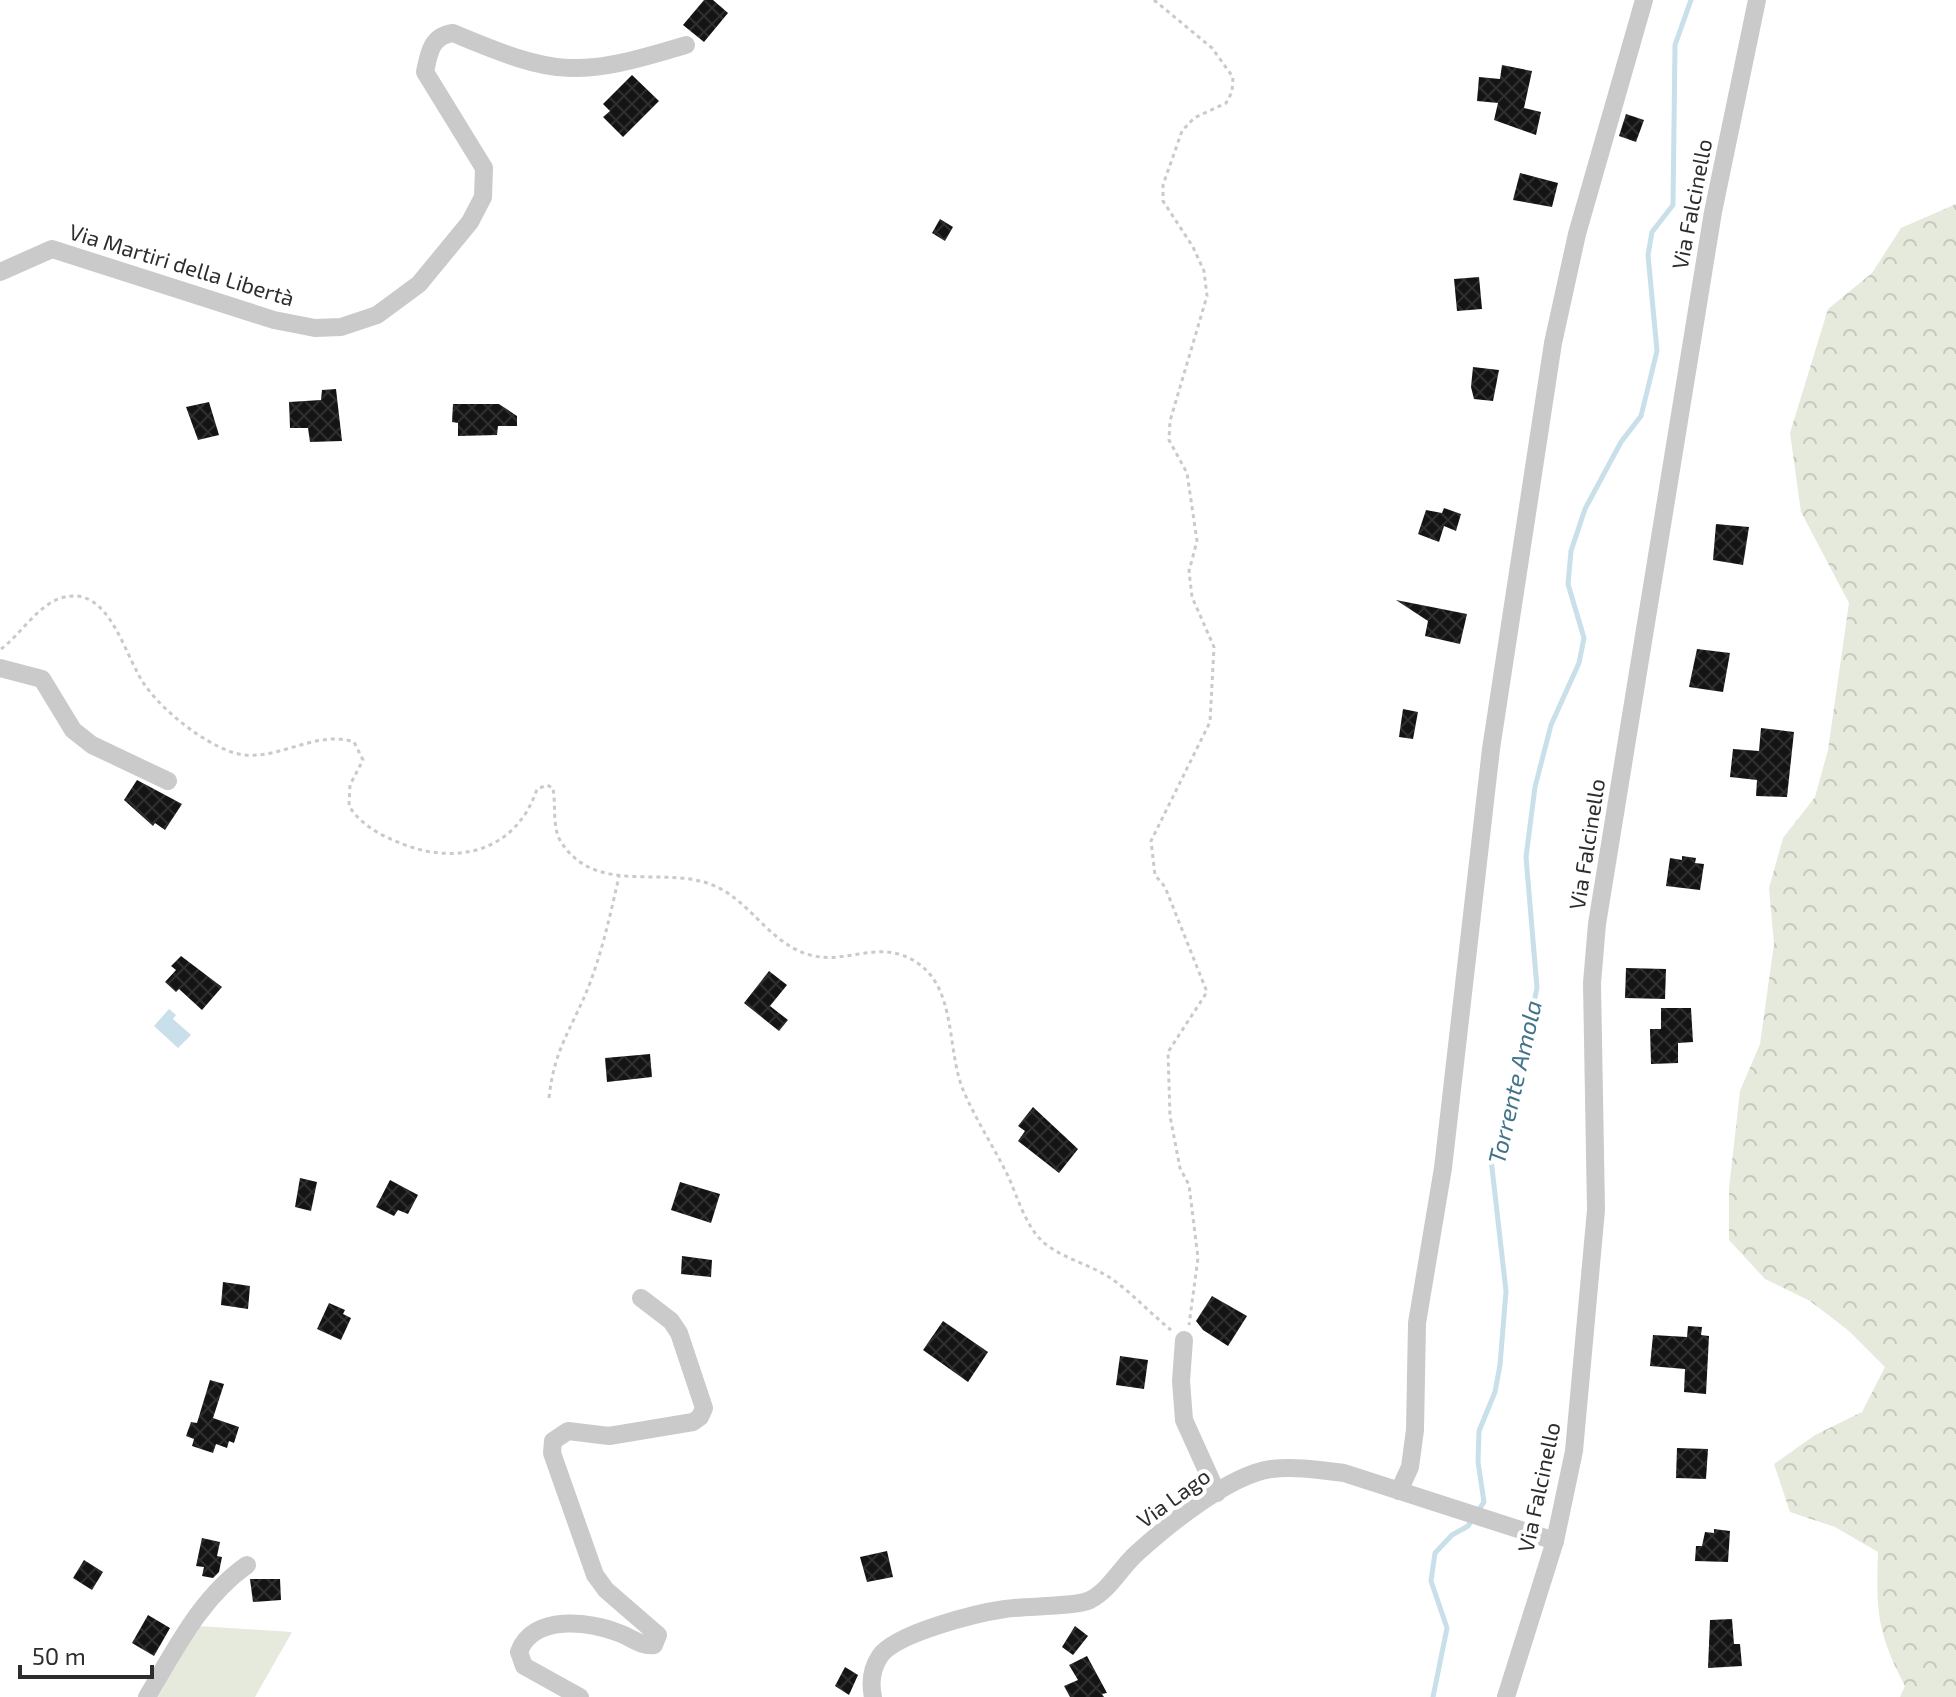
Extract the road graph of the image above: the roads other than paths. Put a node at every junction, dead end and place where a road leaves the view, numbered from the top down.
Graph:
1 (1644, 0) edge
2 (1757, 0) edge
3 (686, 45) dead end
4 (0, 272) edge
5 (0, 668) edge
6 (168, 781) dead end
7 (641, 1298) dead end
8 (1184, 1340) road end
9 (1217, 1493) junction
10 (1406, 1493) junction
11 (1546, 1537) junction
12 (247, 1565) dead end
13 (147, 1697) edge
14 (580, 1697) edge
15 (873, 1697) edge
16 (1506, 1697) edge

1 - 10 street
2 - 11 street, Via Falcinello
3 - 4 street, Via Martiri della Libertà
5 - 6 street
7 - 14 street
8 - 9 street
9 - 10 street, Via Lago
9 - 15 street, Via Lago
10 - 11 street, Via Lago
11 - 16 street, Via Falcinello
12 - 13 street

